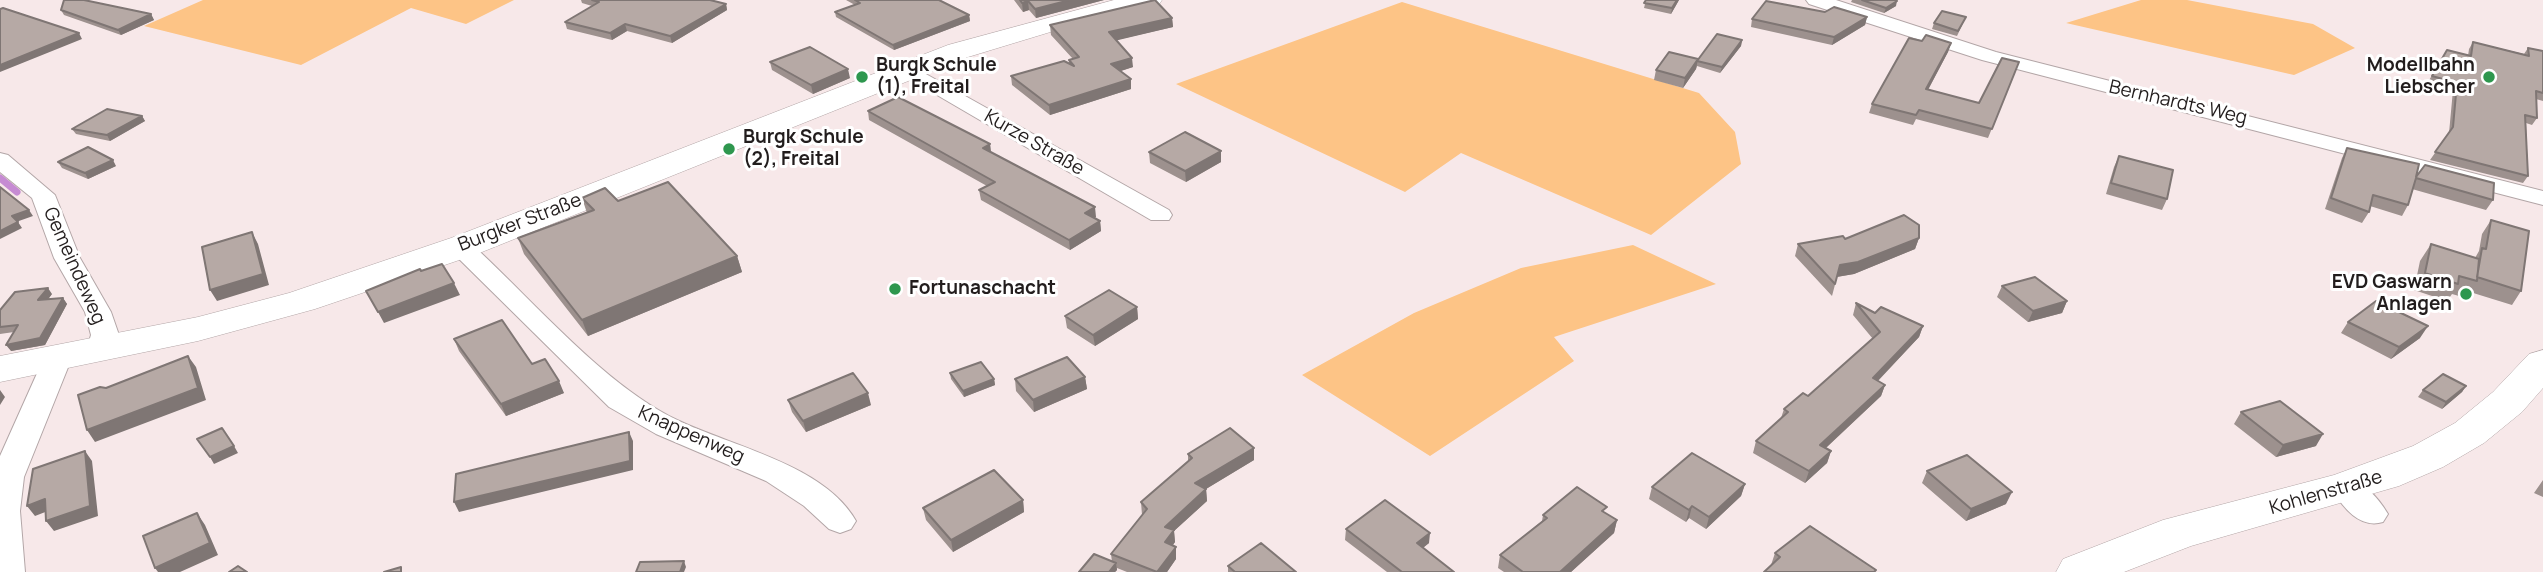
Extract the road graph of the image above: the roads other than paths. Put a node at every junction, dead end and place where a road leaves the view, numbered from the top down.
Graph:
1 (1148, 0) edge
2 (1816, 0) edge
3 (908, 70) junction
4 (0, 160) edge
5 (2535, 196) edge
6 (1160, 215) dead end
7 (464, 246) junction
8 (100, 351) junction
9 (57, 360) junction
10 (2543, 362) edge
11 (0, 369) edge
12 (840, 521) dead end
13 (8, 572) edge
14 (2079, 572) edge

1 - 3 main road, Burgker Straße
2 - 5 street, Bernhardts Weg
3 - 6 street, Kurze Straße
3 - 7 main road, Burgker Straße
4 - 8 street, Gemeindeweg
7 - 8 main road, Burgker Straße
7 - 12 street, Knappenweg
8 - 9 main road, Burgker Straße
9 - 11 main road, Burgker Straße
9 - 13 street
10 - 14 main road, Kohlenstraße

